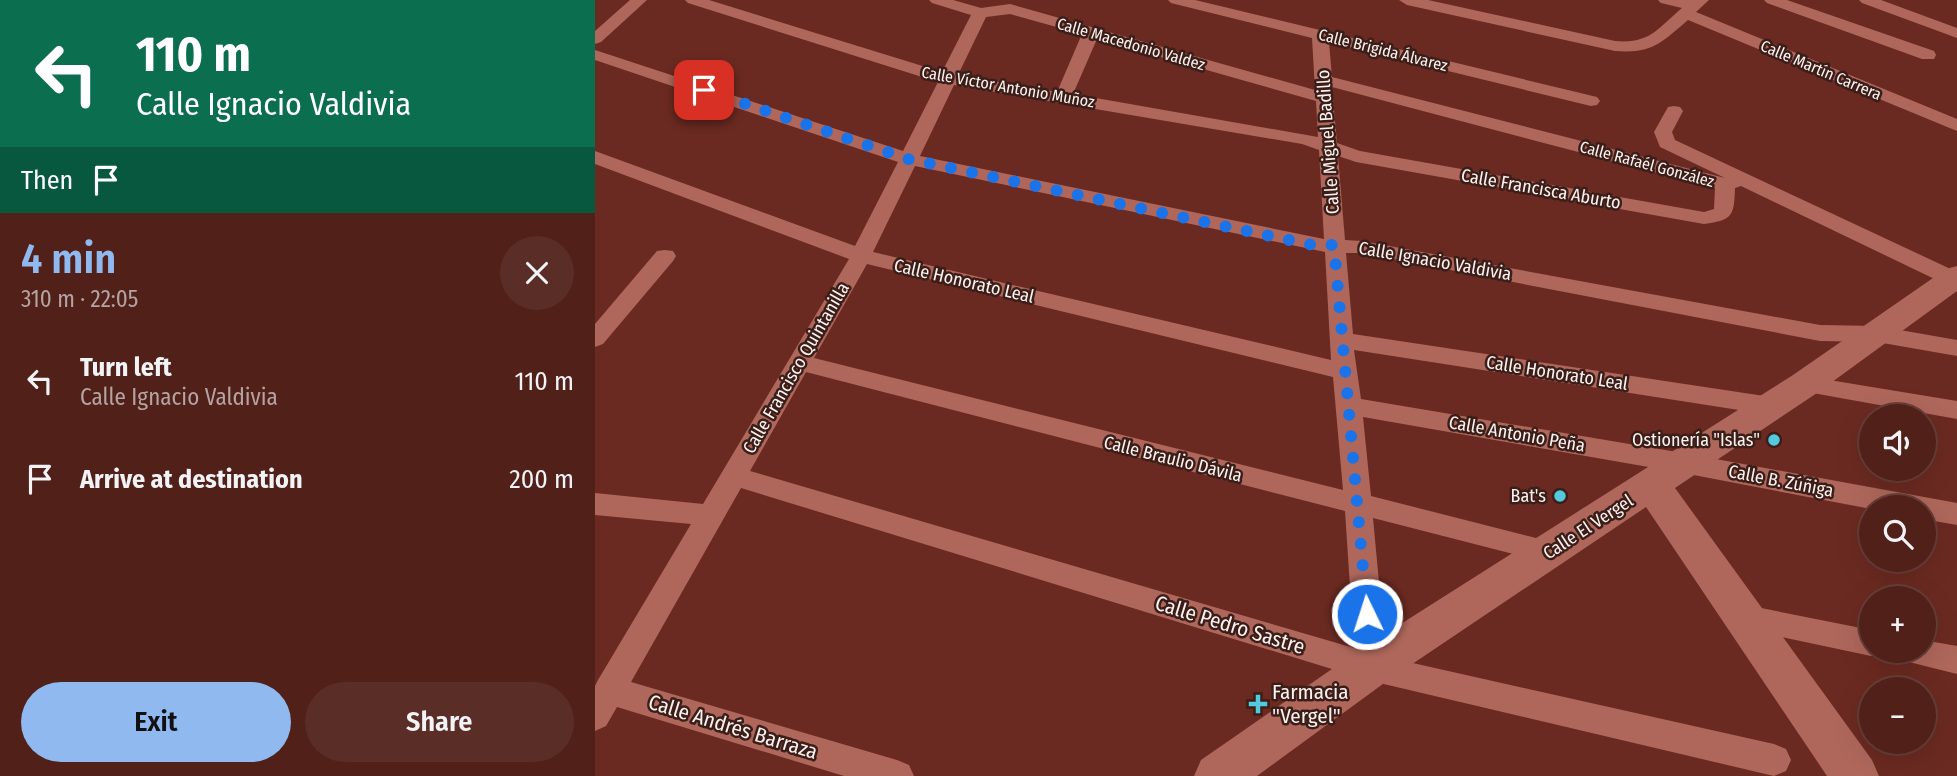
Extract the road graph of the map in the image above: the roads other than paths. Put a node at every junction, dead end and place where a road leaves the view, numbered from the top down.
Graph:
1 (639, 0) edge
2 (693, 0) edge
3 (937, 0) edge
4 (1175, 0) edge
5 (1407, 0) edge
6 (1666, 0) edge
7 (1772, 0) edge
8 (1867, 0) edge
9 (1693, 6) edge
10 (980, 13) junction
11 (1091, 33) junction
12 (1957, 33) edge
13 (1320, 35) junction
14 (595, 39) edge
15 (595, 55) edge
16 (1928, 55) dead end
17 (951, 78) junction
18 (1324, 89) junction
19 (1063, 97) junction
20 (1591, 101) dead end
21 (1674, 111) dead end
22 (1957, 126) edge
23 (1330, 149) junction
24 (595, 157) edge
25 (908, 159) junction
26 (1734, 181) junction
27 (1334, 245) junction
28 (665, 256) dead end
29 (862, 256) junction
30 (1955, 278) edge
31 (1877, 334) junction
32 (595, 339) edge
33 (1342, 340) junction
34 (1957, 348) edge
35 (798, 362) junction
36 (1344, 371) junction
37 (1805, 384) junction
38 (1350, 406) junction
39 (1771, 406) junction
40 (1957, 410) edge
41 (1667, 474) junction
42 (733, 476) junction
43 (1859, 500) edge
44 (595, 504) edge
45 (1359, 506) junction
46 (1936, 510) edge
47 (1957, 514) edge
48 (711, 515) junction
49 (1548, 552) junction
50 (1741, 617) junction
51 (1859, 641) edge
52 (1936, 656) edge
53 (1957, 660) edge
54 (1371, 667) junction
55 (602, 703) edge
56 (1774, 760) dead end
57 (897, 776) edge
58 (1218, 776) edge
59 (1855, 776) edge

1 - 14 street
2 - 17 street, Calle Víctor Antonio Muñoz
3 - 10 street, Calle Macedonio Valdez
4 - 13 street, Calle Brigida Álvarez
5 - 9 street
6 - 9 street, Calle Martín Carrera
7 - 16 street
8 - 12 street
9 - 22 street, Calle Martín Carrera
10 - 11 street, Calle Macedonio Valdez
10 - 17 street, Calle Francisco Quintanilla
11 - 18 street, Calle Macedonio Valdez
11 - 19 street
13 - 18 street, Calle Miguel Badillo
13 - 20 street, Calle Brigida Álvarez
15 - 25 street, Calle Ignacio Valdivia
17 - 19 street, Calle Víctor Antonio Muñoz
17 - 25 street, Calle Francisco Quintanilla
18 - 23 street, Calle Miguel Badillo
18 - 26 street, Calle Rafaél González
19 - 23 street, Calle Víctor Antonio Muñoz
21 - 26 street
23 - 26 street, Calle Francisca Aburto
23 - 27 street, Calle Miguel Badillo
24 - 29 street, Calle Honorato Leal
25 - 27 street, Calle Ignacio Valdivia
25 - 29 street, Calle Francisco Quintanilla
26 - 30 street, Calle Rafaél González
27 - 31 street, Calle Ignacio Valdivia
27 - 33 street, Calle Miguel Badillo
28 - 32 street
29 - 35 street, Calle Francisco Quintanilla
29 - 36 street, Calle Honorato Leal
30 - 31 street, Calle El Vergel
31 - 34 street, Calle Ignacio Valdivia
31 - 37 street, Calle El Vergel
33 - 36 street, Calle Miguel Badillo
33 - 39 street, Calle Honorato Leal
35 - 42 street, Calle Francisco Quintanilla
35 - 45 street, Calle Braulio Dávila
36 - 38 street, Calle Miguel Badillo
37 - 39 street, Calle El Vergel
37 - 40 street
38 - 41 street, Calle Antonio Peña
38 - 45 street, Calle Miguel Badillo
39 - 41 street, Calle El Vergel
41 - 43 street, Calle B. Zúñiga
41 - 49 street, Calle El Vergel
41 - 50 street
42 - 48 street, Calle Francisco Quintanilla
42 - 54 street, Calle Pedro Sastre
44 - 48 street
45 - 49 street, Calle Braulio Dávila
45 - 54 street, Calle Miguel Badillo
46 - 47 street, Calle B. Zúñiga
48 - 55 street, Calle Francisco Quintanilla
49 - 54 street, Calle El Vergel
50 - 51 street
50 - 59 street
52 - 53 street
54 - 56 street, Calle Pedro Sastre
54 - 58 street, Calle El Vergel
55 - 57 street, Calle Andrés Barraza

